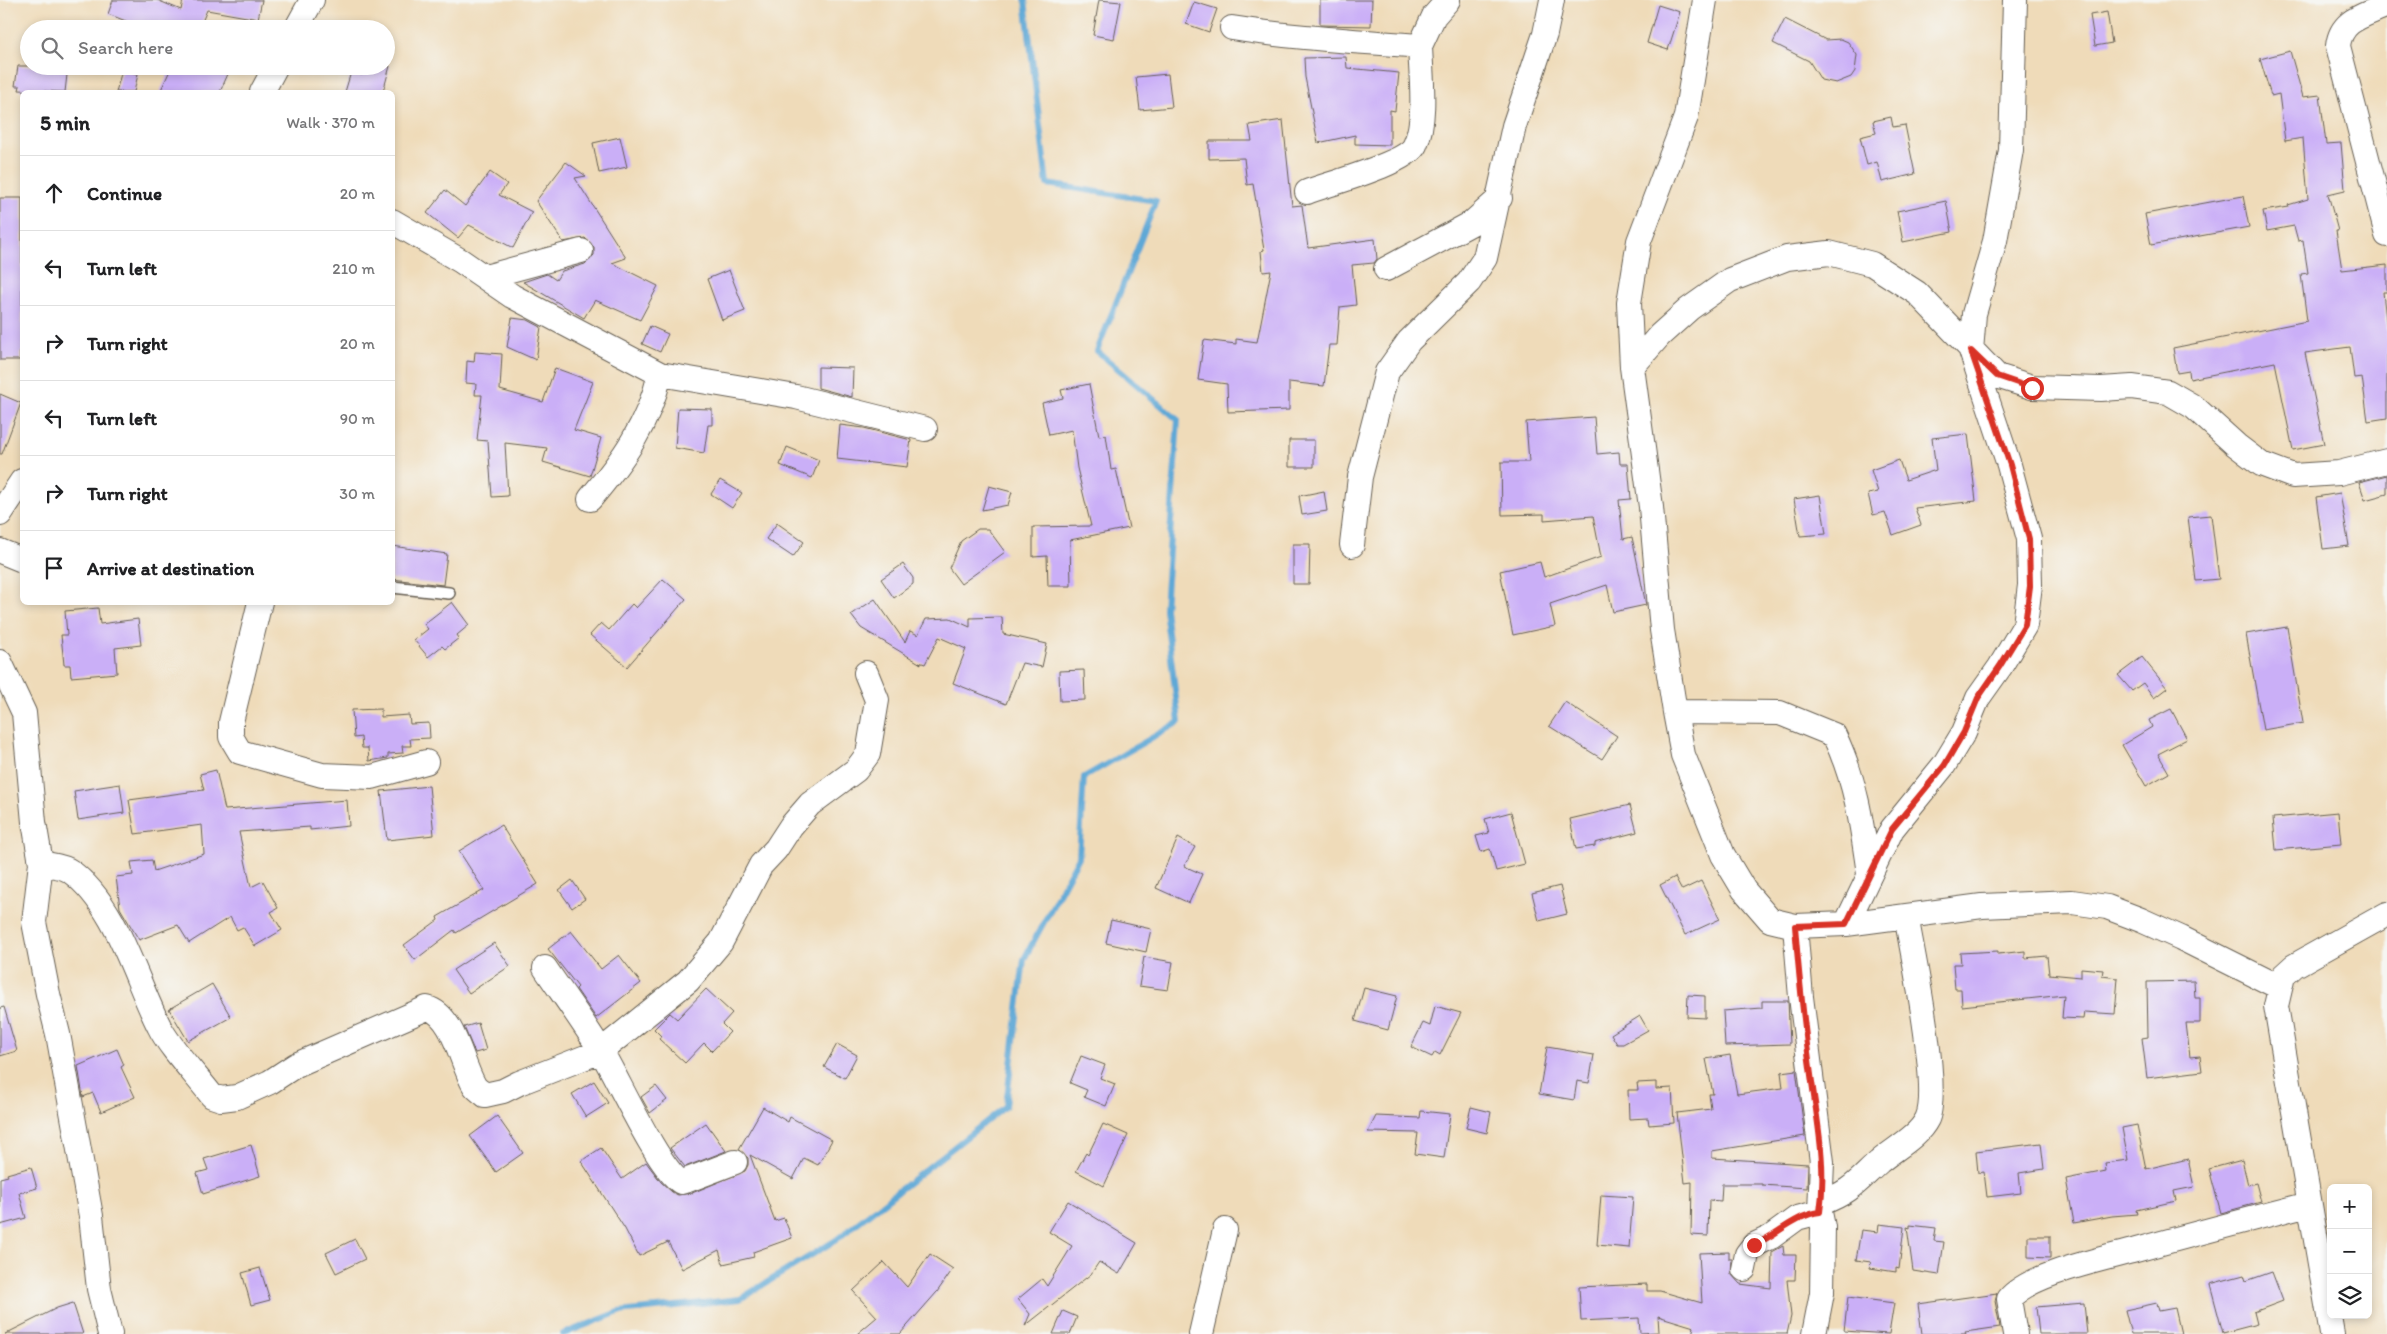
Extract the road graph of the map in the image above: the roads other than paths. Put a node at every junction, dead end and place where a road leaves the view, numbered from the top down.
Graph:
1 (312, 0) edge
2 (1448, 0) edge
3 (1552, 0) edge
4 (1705, 0) edge
5 (2015, 0) edge
6 (2387, 5) edge
7 (301, 20) edge
8 (1232, 28) dead end
9 (1420, 46) junction
10 (271, 75) edge
11 (263, 90) edge
12 (1307, 192) dead end
13 (1500, 198) junction
14 (395, 223) edge
15 (2387, 235) edge
16 (581, 251) dead end
17 (1386, 268) dead end
18 (485, 277) junction
19 (1971, 351) junction
20 (1632, 367) junction
21 (660, 374) junction
22 (925, 429) dead end
23 (2387, 461) edge
24 (20, 484) edge
25 (590, 499) dead end
26 (0, 514) edge
27 (1352, 545) dead end
28 (0, 551) edge
29 (20, 559) edge
30 (395, 587) edge
31 (449, 593) dead end
32 (259, 605) edge
33 (0, 662) edge
34 (866, 673) dead end
35 (1675, 712) junction
36 (426, 762) dead end
37 (41, 863) junction
38 (1868, 874) junction
39 (2387, 914) edge
40 (1906, 916) junction
41 (1846, 924) junction
42 (1795, 926) junction
43 (545, 968) dead end
44 (2279, 987) junction
45 (601, 1051) junction
46 (735, 1162) dead end
47 (2309, 1204) junction
48 (1821, 1208) junction
49 (1225, 1230) dead end
50 (1744, 1269) dead end
51 (110, 1334) edge
52 (1201, 1334) edge
53 (1814, 1334) edge
54 (2016, 1334) edge
55 (2332, 1334) edge

1 - 7 street
2 - 9 street
3 - 13 street
4 - 20 street
5 - 19 street
6 - 15 street
8 - 9 street
9 - 12 street
10 - 11 street
13 - 17 street
13 - 27 street
14 - 18 street
16 - 18 street
18 - 21 street
19 - 20 street
19 - 23 street
19 - 38 street
20 - 35 street
21 - 22 street
21 - 25 street
24 - 26 street
28 - 29 street
30 - 31 lane
32 - 36 street
33 - 37 street
34 - 45 street
35 - 38 street
35 - 42 street
37 - 45 street
37 - 51 street
38 - 41 street
39 - 44 street
40 - 41 street
40 - 44 street
40 - 48 street
41 - 42 street
42 - 48 street
43 - 45 street
44 - 47 street
45 - 46 street
47 - 54 street
47 - 55 street
48 - 50 street
48 - 53 street
49 - 52 street

